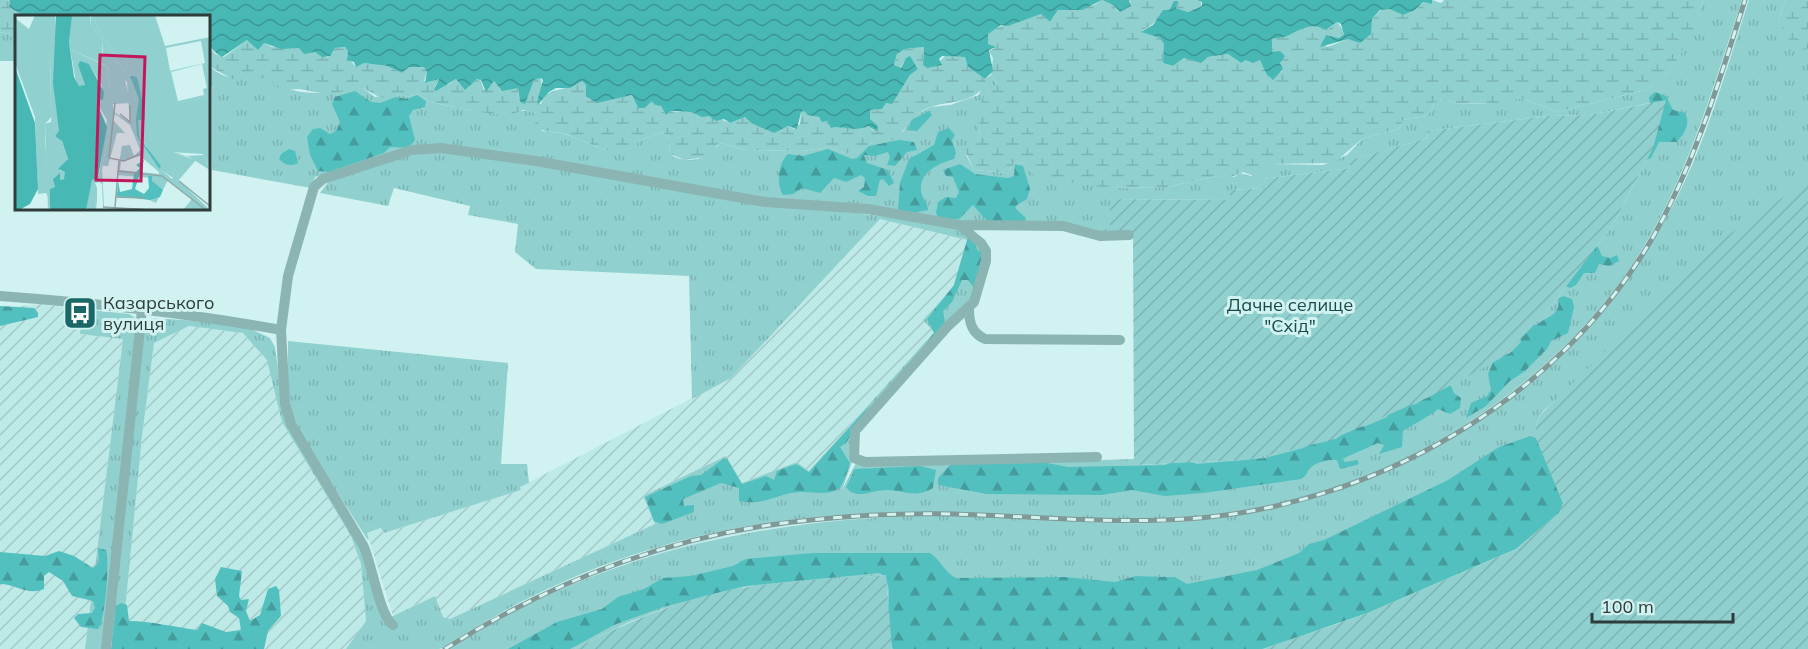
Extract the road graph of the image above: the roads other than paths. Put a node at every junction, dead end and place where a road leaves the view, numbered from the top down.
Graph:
1 (959, 225) junction
2 (1129, 235) dead end
3 (0, 296) edge
4 (969, 309) junction
5 (142, 310) junction
6 (281, 330) junction
7 (1120, 340) dead end
8 (1097, 457) dead end
9 (393, 625) dead end
10 (106, 649) edge

1 - 2 street
1 - 4 street
1 - 6 street
3 - 5 street
4 - 7 street
4 - 8 street
5 - 6 street
5 - 10 street
6 - 9 street

